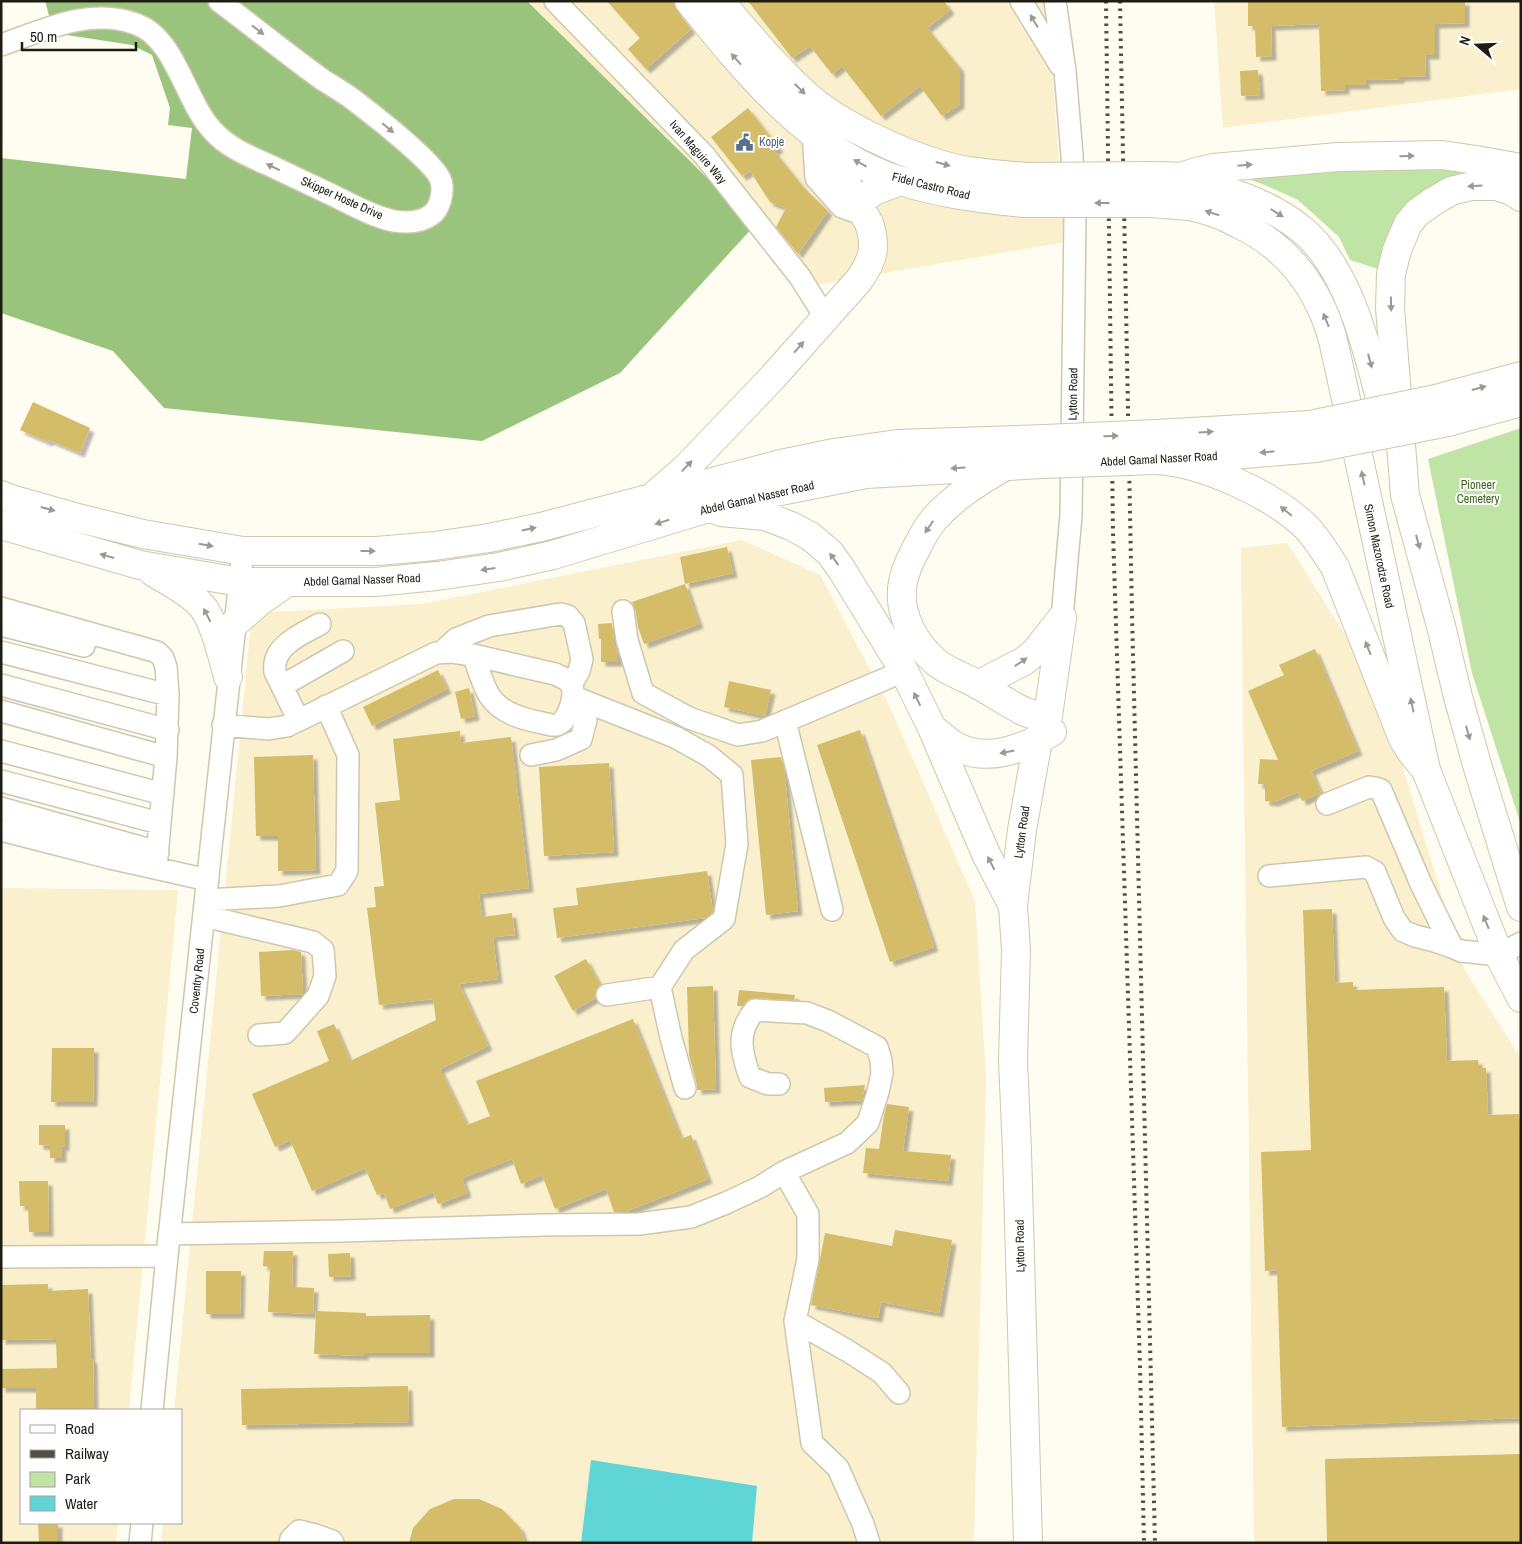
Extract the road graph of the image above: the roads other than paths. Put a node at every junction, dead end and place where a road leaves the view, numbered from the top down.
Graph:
1 (219, 1) edge
2 (556, 1) edge
3 (689, 1) edge
4 (720, 1) edge
5 (1021, 1) edge
6 (1055, 1) edge
7 (1, 45) edge
8 (1065, 71) junction
9 (816, 134) junction
10 (1521, 168) edge
11 (1180, 177) junction
12 (901, 181) junction
13 (1521, 197) edge
14 (1151, 203) joint
15 (861, 209) junction
16 (825, 317) junction
17 (1521, 376) edge
18 (1521, 402) edge
19 (1442, 411) junction
20 (1043, 451) junction
21 (1159, 452) junction
22 (1008, 465) junction
23 (1, 495) edge
24 (1405, 495) junction
25 (651, 498) junction
26 (702, 510) junction
27 (1, 525) edge
28 (243, 551) junction
29 (140, 565) junction
30 (240, 582) junction
31 (286, 583) junction
32 (1, 608) edge
33 (623, 611) dead end
34 (1062, 618) junction
35 (235, 623) junction
36 (320, 624) dead end
37 (1, 625) edge
38 (343, 651) dead end
39 (443, 651) junction
40 (1, 652) edge
41 (473, 655) junction
42 (166, 666) junction
43 (904, 671) junction
44 (228, 677) junction
45 (1, 685) edge
46 (978, 685) junction
47 (282, 686) junction
48 (572, 691) junction
49 (168, 695) junction
50 (326, 706) junction
51 (1, 711) edge
52 (298, 719) junction
53 (785, 721) junction
54 (224, 725) junction
55 (932, 728) junction
56 (168, 730) junction
57 (1046, 730) junction
58 (1, 751) edge
59 (531, 755) dead end
60 (166, 757) junction
61 (1426, 770) junction
62 (1, 781) edge
63 (163, 794) junction
64 (1326, 804) dead end
65 (1, 808) edge
66 (159, 823) junction
67 (1, 830) edge
68 (157, 860) junction
69 (1269, 876) dead end
70 (206, 899) junction
71 (1013, 906) junction
72 (1521, 907) edge
73 (832, 910) dead end
74 (1452, 947) junction
75 (1510, 949) edge
76 (1016, 950) junction
77 (660, 987) junction
78 (606, 995) dead end
79 (1521, 998) edge
80 (258, 1035) dead end
81 (779, 1084) dead end
82 (685, 1088) dead end
83 (784, 1172) junction
84 (169, 1234) junction
85 (167, 1256) junction
86 (1, 1258) edge
87 (795, 1321) junction
88 (899, 1393) dead end
89 (152, 1409) edge
90 (142, 1524) edge
91 (140, 1543) edge
92 (290, 1543) edge
93 (333, 1543) edge
94 (869, 1543) edge
95 (1028, 1543) edge

1 -> 7 street, Skipper Hoste Drive
2 - 16 street, Ivan Maguire Way
9 -> 3 main road, Fidel Castro Road
4 -> 11 main road, Fidel Castro Road, bridge
8 -> 5 street
6 - 8 street, Lytton Road
8 - 34 street, Lytton Road
12 -> 9 main road, Fidel Castro Road
9 - 15 main road
11 -> 10 main road
11 -> 24 main road
14 -> 12 main road, Fidel Castro Road, bridge
12 - 15 main road
13 -> 24 main road
61 -> 14 main road, Simon Mazorodze Road
15 - 16 main road
25 -> 16 main road
19 -> 17 main road, Abdel Gamal Nasser Road
18 - 19 main road, Abdel Gamal Nasser Road
19 - 21 main road, Abdel Gamal Nasser Road, bridge
20 - 21 main road, Abdel Gamal Nasser Road, bridge
20 - 22 main road, Abdel Gamal Nasser Road
20 - 25 main road, Abdel Gamal Nasser Road
61 -> 21 main road
22 -> 26 main road, Abdel Gamal Nasser Road
22 -> 46 main road
23 -> 28 main road, Abdel Gamal Nasser Road
24 -> 72 main road
28 -> 25 main road, Abdel Gamal Nasser Road
26 -> 31 main road, Abdel Gamal Nasser Road
43 -> 26 main road
29 -> 27 main road, Abdel Gamal Nasser Road
28 - 30 street, Coventry Road
29 - 30 main road, Abdel Gamal Nasser Road
44 -> 29 main road
30 - 31 main road, Abdel Gamal Nasser Road
30 - 35 street, Coventry Road
31 - 35 main road
32 - 42 street
33 - 53 street
46 -> 34 main road
34 - 57 main road, Lytton Road
35 - 44 street, Coventry Road
36 - 47 street
37 - 42 street
38 - 47 street
39 - 41 street
39 - 48 street
39 - 50 street
40 - 49 street
41 - 48 street
41 - 48 street
42 - 49 street
43 - 53 street
55 -> 43 main road
44 - 54 street, Coventry Road
45 - 56 street
46 - 57 main road
47 - 52 street
48 - 59 street
48 - 77 street
49 - 56 street
50 - 52 street
50 - 70 street
51 - 60 street
52 - 54 street
53 - 73 street
54 - 70 street, Coventry Road
57 -> 55 main road
71 -> 55 main road
56 - 60 street
57 - 71 main road, Lytton Road
57 - 76 main road, Lytton Road
58 - 63 street
60 - 63 street
75 -> 61 main road, Simon Mazorodze Road
62 - 66 street
63 - 66 street
64 - 74 street
65 - 68 street
66 - 68 street
67 - 68 street
68 - 70 street
69 - 74 street
70 - 80 street
70 - 84 street, Coventry Road
71 - 76 main road, Lytton Road
74 - 75 street
75 - 79 main road, Simon Mazorodze Road
76 - 95 main road, Lytton Road
77 - 78 street
77 - 82 street
81 - 83 street
83 - 84 street
83 - 87 street
84 - 85 street, Coventry Road
85 - 86 street
85 - 89 street, Coventry Road
87 - 88 street
87 - 94 street
90 - 91 street
92 - 93 street

